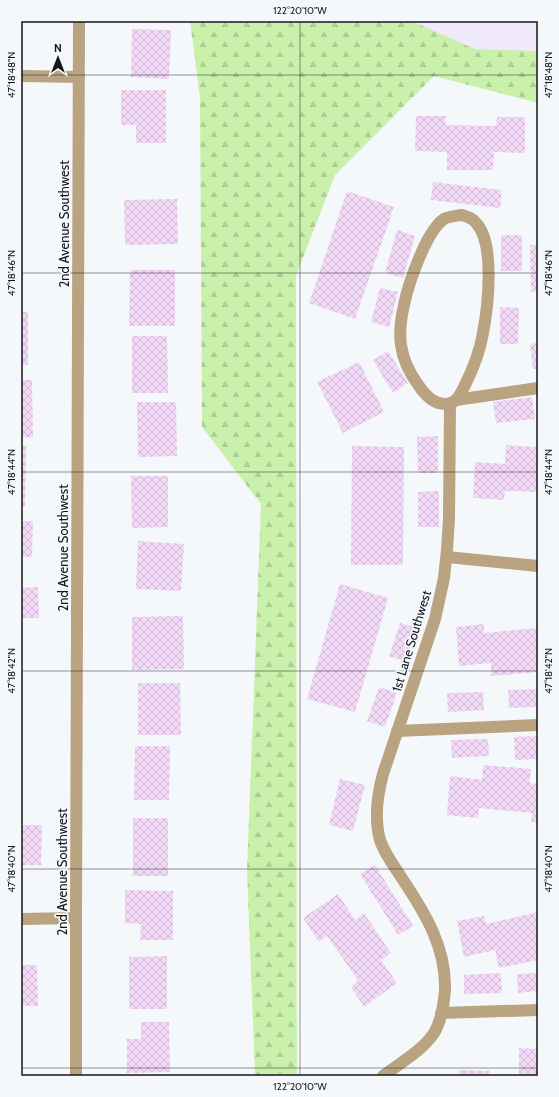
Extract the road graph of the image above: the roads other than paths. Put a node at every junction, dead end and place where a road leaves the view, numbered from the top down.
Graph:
1 (79, 21) edge
2 (21, 76) edge
3 (79, 77) junction
4 (538, 388) edge
5 (453, 402) junction
6 (447, 557) junction
7 (538, 566) edge
8 (538, 725) edge
9 (397, 731) junction
10 (76, 918) junction
11 (21, 919) edge
12 (538, 1010) edge
13 (441, 1013) junction
14 (76, 1076) edge
15 (383, 1076) edge

1 - 3 street, 2nd Avenue Southwest
2 - 3 street
3 - 10 street, 2nd Avenue Southwest
4 - 5 street, 1st Lane Southwest
5 - 5 street, 1st Lane Southwest
5 - 6 street, 1st Lane Southwest
6 - 7 street
6 - 9 street, 1st Lane Southwest
8 - 9 street
9 - 13 street, 1st Lane Southwest
10 - 11 street
10 - 14 street, 2nd Avenue Southwest
12 - 13 street
13 - 15 street, 1st Lane Southwest

